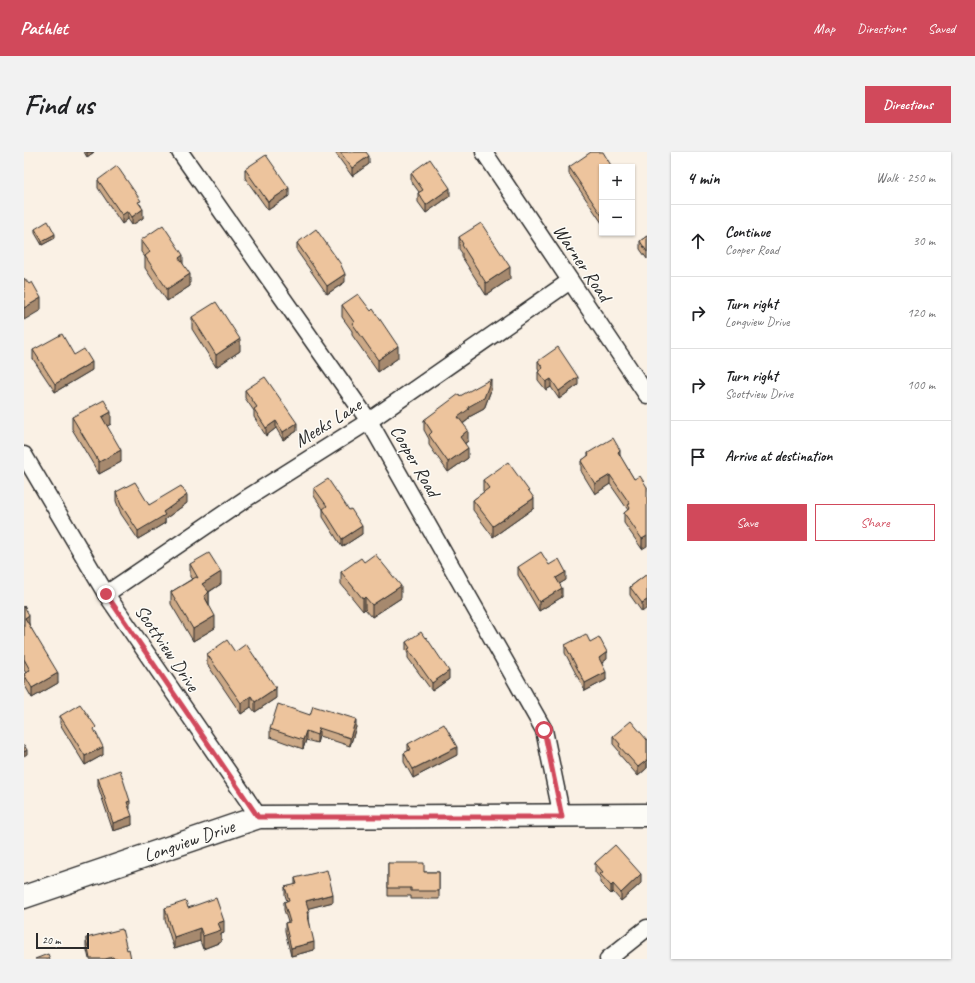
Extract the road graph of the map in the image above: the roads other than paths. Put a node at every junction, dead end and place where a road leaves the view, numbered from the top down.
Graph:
1 (180, 152) edge
2 (484, 152) edge
3 (570, 281) junction
4 (647, 395) edge
5 (369, 421) junction
6 (24, 455) edge
7 (106, 594) junction
8 (647, 815) edge
9 (258, 817) junction
10 (562, 817) junction
11 (24, 897) edge
12 (647, 928) edge
13 (608, 959) edge

1 - 5 street, Cooper Road
2 - 3 street, Warner Road
3 - 4 street, Warner Road
3 - 5 street, Meeks Lane
5 - 7 street, Meeks Lane
5 - 10 street, Cooper Road
6 - 7 street, Scottview Drive
7 - 9 street, Scottview Drive
8 - 10 street, Longview Drive
9 - 10 street, Longview Drive
9 - 11 street, Longview Drive
12 - 13 street

